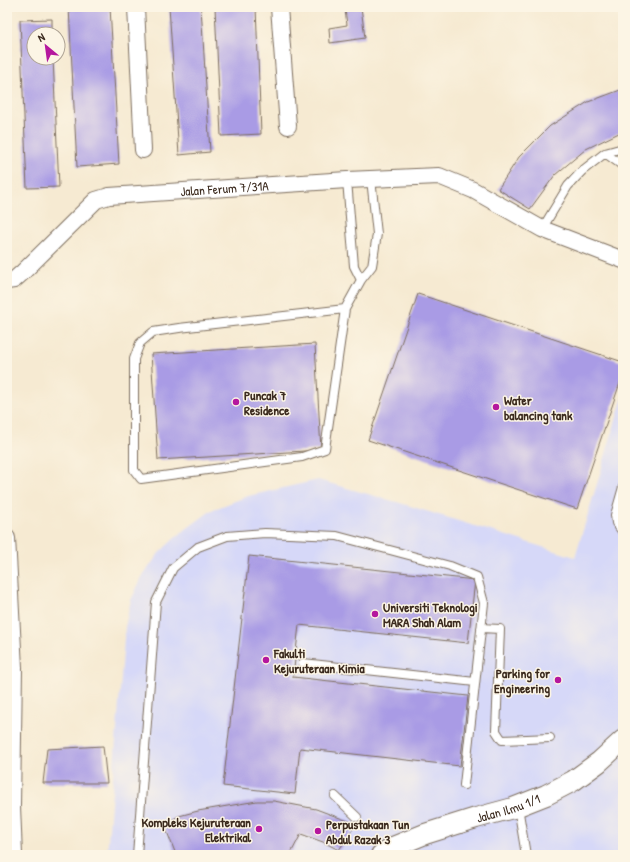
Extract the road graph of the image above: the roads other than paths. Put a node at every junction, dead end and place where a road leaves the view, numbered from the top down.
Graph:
1 (136, 7) edge
2 (279, 7) edge
3 (288, 126) dead end
4 (623, 148) edge
5 (143, 150) dead end
6 (605, 153) junction
7 (623, 166) edge
8 (371, 179) junction
9 (347, 180) junction
10 (542, 229) junction
11 (623, 260) edge
12 (361, 280) junction
13 (7, 281) edge
14 (346, 309) junction
15 (623, 487) edge
16 (623, 532) edge
17 (7, 538) edge
18 (481, 628) junction
19 (303, 663) dead end
20 (10, 668) edge
21 (475, 682) junction
22 (550, 738) dead end
23 (623, 740) edge
24 (464, 786) dead end
25 (335, 796) dead end
26 (10, 806) edge
27 (518, 806) junction
28 (358, 817) dead end
29 (14, 855) edge
30 (137, 855) edge
31 (381, 855) edge
32 (526, 855) edge

1 - 5 street
2 - 3 street
4 - 6 lane
6 - 7 lane
6 - 10 lane
8 - 9 street, Jalan Ferum 7/31A
8 - 10 street, Jalan Ferum 7/31A
8 - 12 lane
9 - 12 lane
9 - 13 street, Jalan Ferum 7/31A
10 - 11 street, Jalan Ferum 7/31A
12 - 14 lane
14 - 14 lane
15 - 16 lane
17 - 20 street
18 - 21 lane
18 - 22 lane
18 - 30 lane
19 - 21 lane
20 - 26 street
21 - 24 lane
23 - 27 street, Jalan Ilmu 1/1
25 - 28 lane
26 - 29 street
27 - 31 street, Jalan Ilmu 1/1
27 - 32 lane

